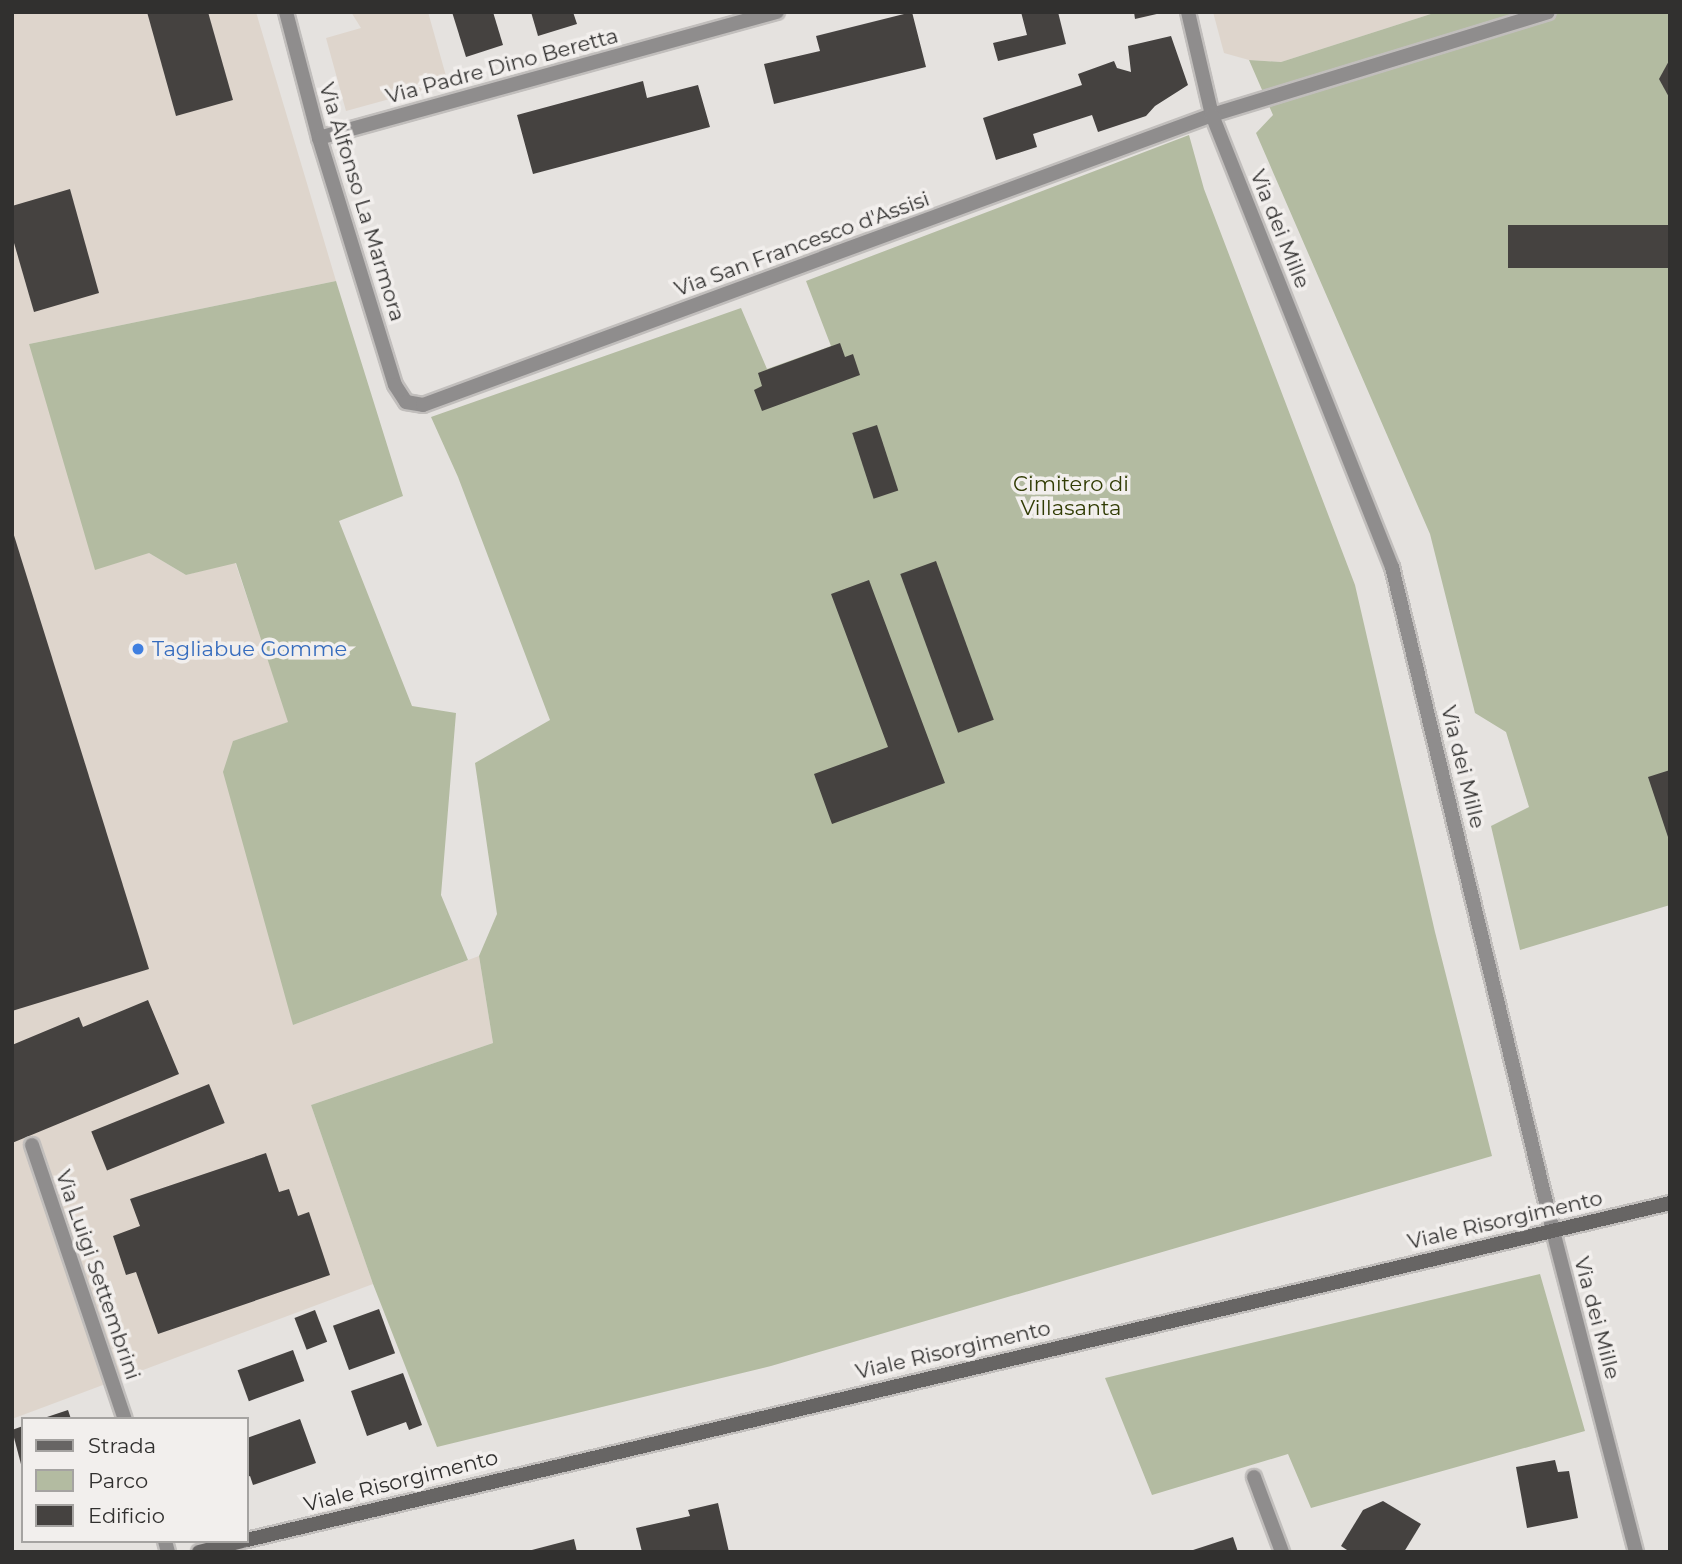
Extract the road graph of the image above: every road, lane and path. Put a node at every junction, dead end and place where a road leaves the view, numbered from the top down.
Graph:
1 (286, 12) edge
2 (777, 12) edge
3 (1188, 12) edge
4 (1548, 12) edge
5 (1212, 116) junction
6 (319, 138) junction
7 (406, 401) joint
8 (32, 1145) dead end
9 (1670, 1203) edge
10 (1553, 1231) junction
11 (124, 1417) edge
12 (1254, 1477) dead end
13 (248, 1540) edge
14 (237, 1543) edge
15 (199, 1552) edge
16 (1282, 1552) edge
17 (1636, 1552) edge

1 - 6 street, Via Alfonso La Marmora
2 - 6 street, Via Padre Dino Beretta
3 - 5 street, Via dei Mille
4 - 5 street, Via San Francesco d'Assisi
5 - 7 street, Via San Francesco d'Assisi
5 - 10 street, Via dei Mille
6 - 7 street, Via Alfonso La Marmora
8 - 11 street, Via Luigi Settembrini
9 - 10 street, Viale Risorgimento
10 - 13 street, Viale Risorgimento
10 - 17 street, Via dei Mille
12 - 16 street
14 - 15 street, Viale Risorgimento

